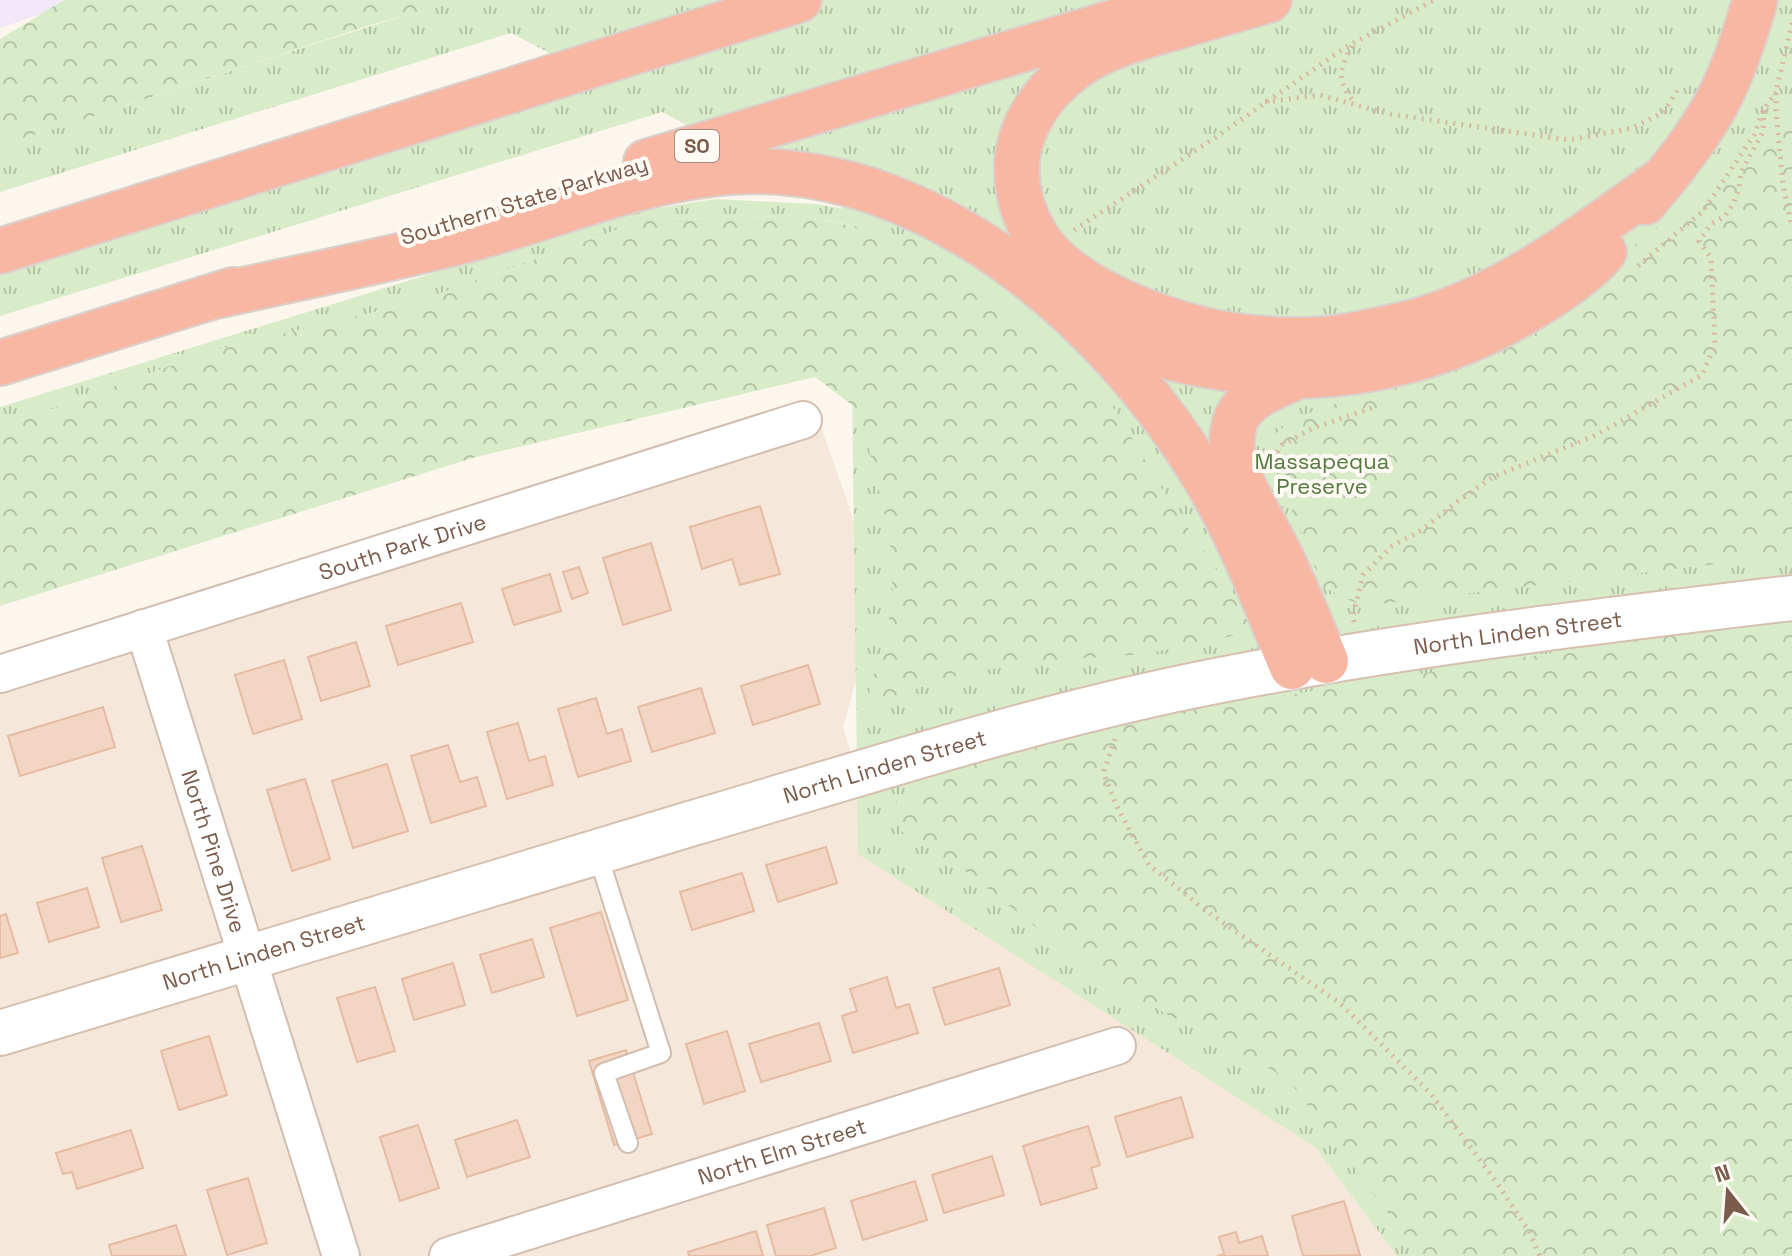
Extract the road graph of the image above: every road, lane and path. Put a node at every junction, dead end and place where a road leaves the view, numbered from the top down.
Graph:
1 (698, 0) edge
2 (799, 0) edge
3 (1188, 0) edge
4 (1269, 0) edge
5 (1434, 0) edge
6 (1755, 0) edge
7 (1792, 23) edge
8 (1353, 43) junction
9 (1687, 76) dead end
10 (514, 90) junction
11 (1776, 92) junction
12 (1265, 102) junction
13 (1356, 105) junction
14 (1764, 109) dead end
15 (1663, 179) junction
16 (1792, 228) edge
17 (1067, 235) dead end
18 (0, 251) edge
19 (207, 298) junction
20 (1085, 326) junction
21 (0, 363) edge
22 (1299, 376) junction
23 (803, 420) dead end
24 (1792, 598) edge
25 (144, 628) junction
26 (1309, 664) junction
27 (0, 674) edge
28 (597, 852) junction
29 (247, 956) junction
30 (0, 1033) edge
31 (1117, 1046) dead end
32 (628, 1143) dead end
33 (341, 1256) edge
34 (448, 1256) edge

1 - 10 highway
2 - 10 highway
3 - 19 highway, Southern State Parkway / SO
4 - 15 highway
5 - 8 path
6 - 15 highway
7 - 11 path
8 - 12 path
8 - 13 path
9 - 13 path
10 - 18 highway
11 - 14 path
11 - 16 path
12 - 13 path
12 - 17 path
15 - 22 highway
19 - 20 highway
19 - 21 highway, Southern State Parkway / SO
20 - 22 highway
20 - 26 highway
22 - 26 highway
23 - 25 street, South Park Drive
24 - 26 street, North Linden Street
25 - 27 street, South Park Drive
25 - 29 street, North Pine Drive
26 - 28 street, North Linden Street
28 - 29 street, North Linden Street
28 - 32 lane
29 - 30 street, North Linden Street
29 - 33 street, North Pine Drive
31 - 34 street, North Elm Street

